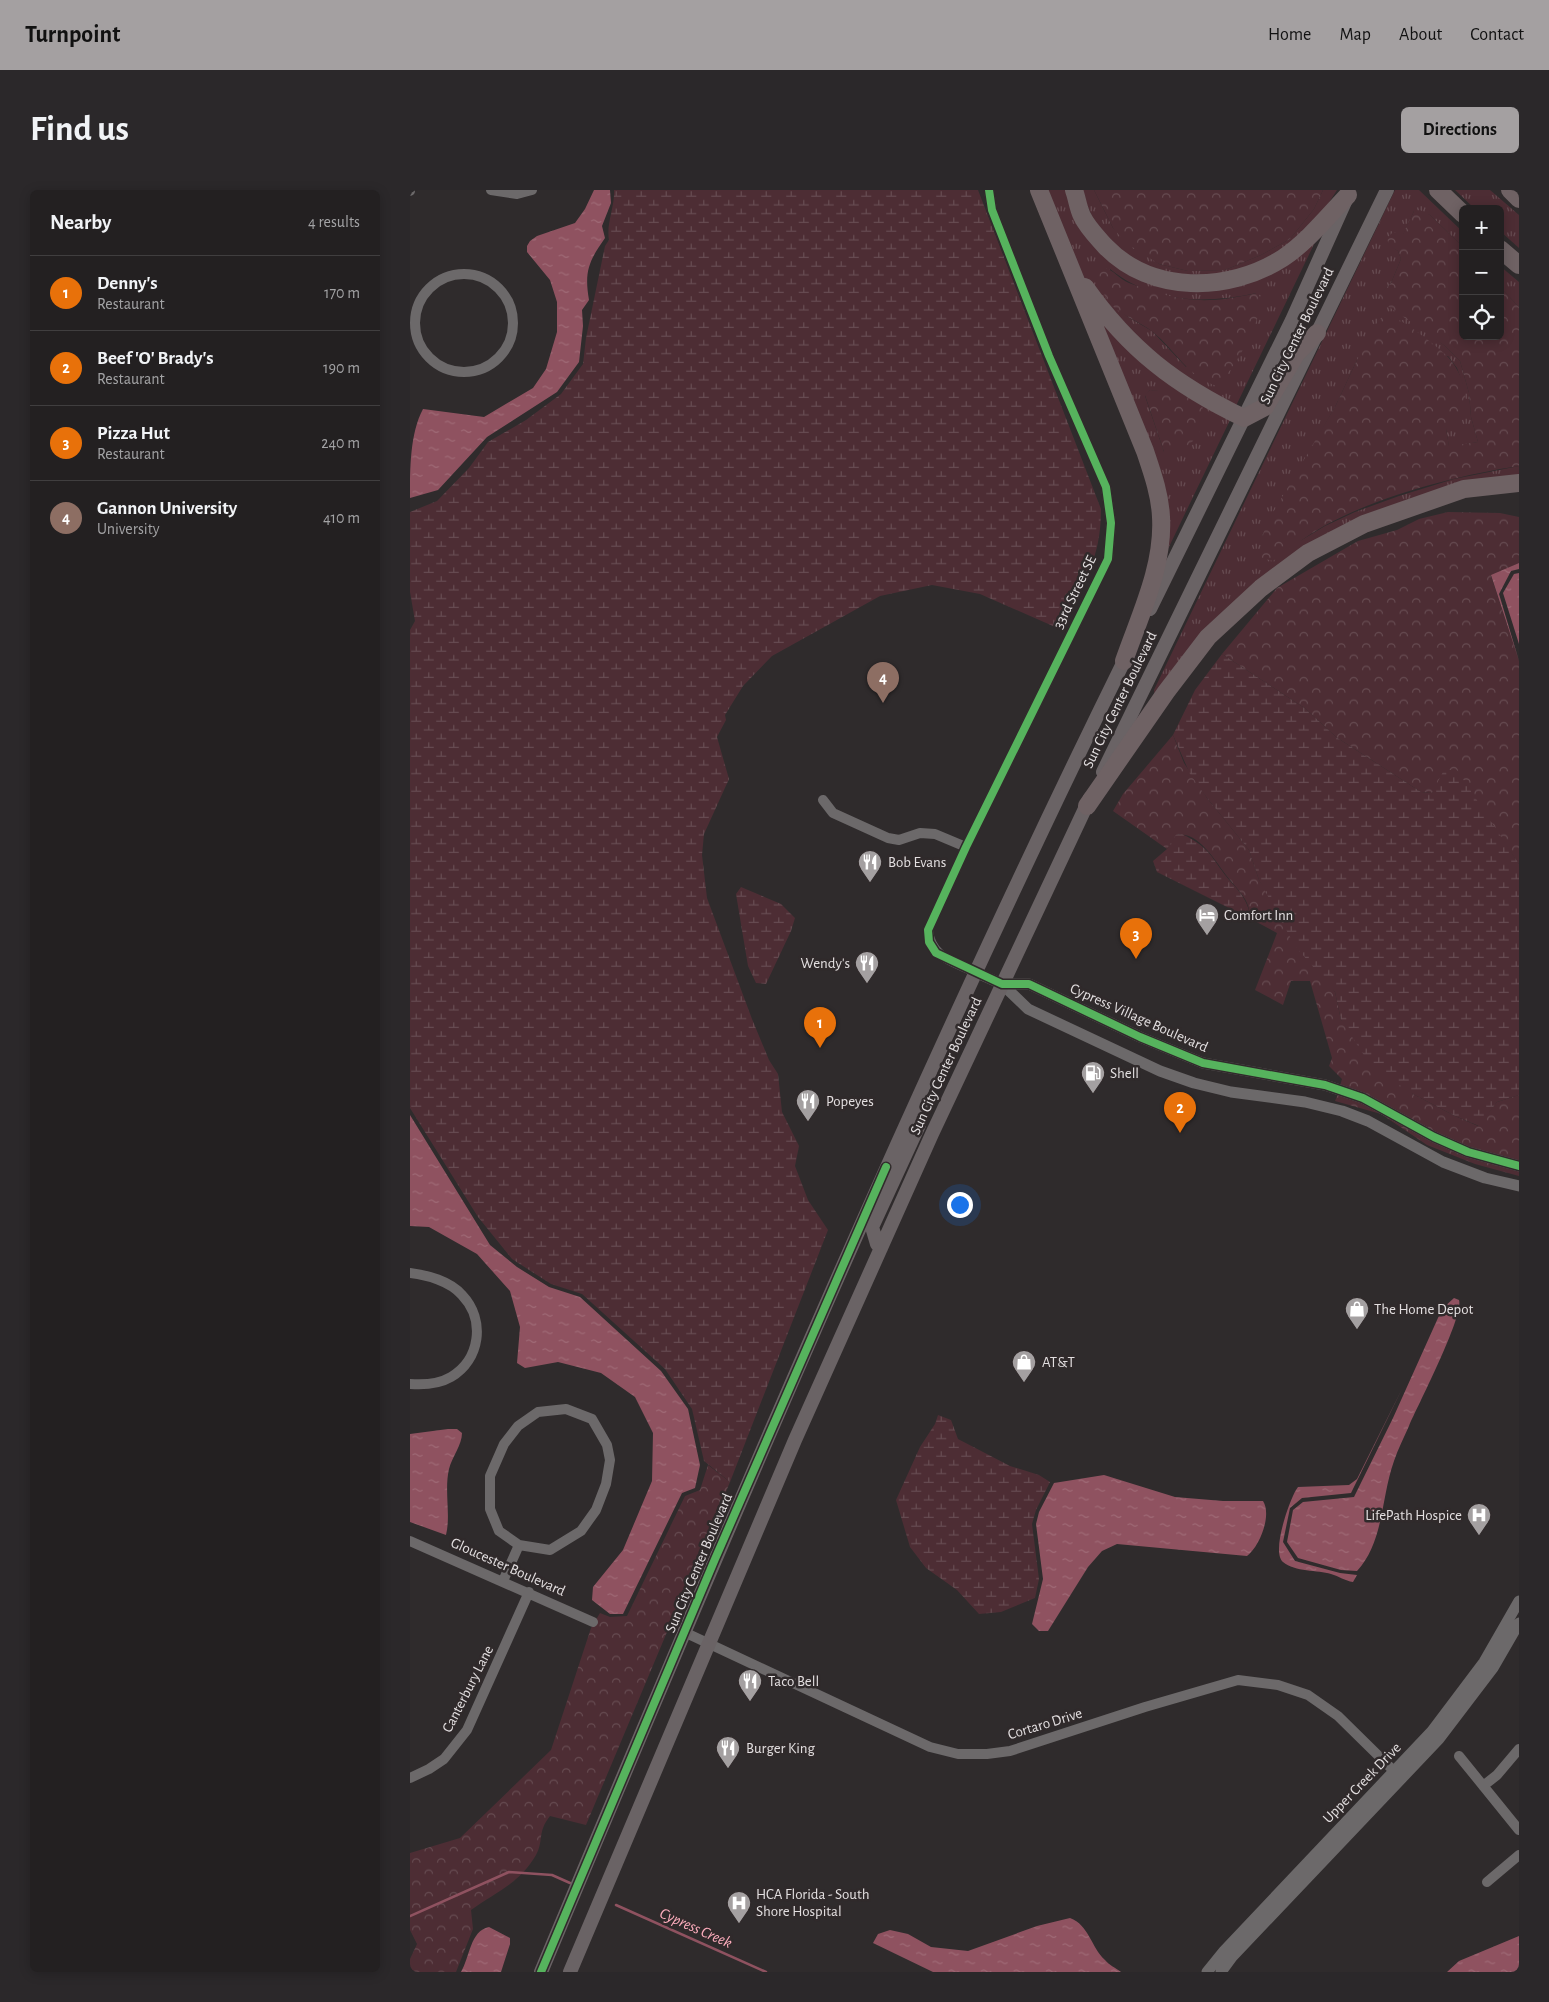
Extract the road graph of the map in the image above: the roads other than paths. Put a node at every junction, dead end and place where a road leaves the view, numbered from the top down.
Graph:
1 (491, 190) edge
2 (532, 190) edge
3 (989, 190) edge
4 (1039, 190) edge
5 (1074, 190) edge
6 (1387, 190) edge
7 (1438, 190) edge
8 (1510, 190) edge
9 (1350, 192) edge
10 (1519, 199) edge
11 (1459, 210) edge
12 (1501, 250) edge
13 (1067, 262) junction
14 (1519, 265) edge
15 (414, 299) edge
16 (1317, 332) junction
17 (1244, 418) junction
18 (1519, 483) edge
19 (1124, 660) junction
20 (823, 800) dead end
21 (1087, 806) junction
22 (966, 847) junction
23 (974, 972) junction
24 (1002, 984) junction
25 (922, 1088) junction
26 (1519, 1166) edge
27 (1519, 1186) edge
28 (881, 1248) junction
29 (410, 1273) edge
30 (410, 1384) edge
31 (410, 1541) edge
32 (518, 1545) junction
33 (503, 1581) junction
34 (529, 1592) junction
35 (1519, 1601) edge
36 (593, 1622) dead end
37 (1519, 1623) edge
38 (684, 1632) junction
39 (708, 1642) junction
40 (1519, 1749) edge
41 (1459, 1756) dead end
42 (1397, 1775) junction
43 (410, 1778) edge
44 (1483, 1786) junction
45 (1519, 1830) edge
46 (1519, 1855) edge
47 (1487, 1882) dead end
48 (541, 1972) edge
49 (570, 1972) edge
50 (1207, 1972) edge
51 (1221, 1972) edge

1 - 2 street
3 - 22 street, 33rd Street SE
4 - 13 highway
5 - 9 highway
6 - 16 main road, Sun City Center Boulevard
7 - 11 highway
8 - 10 highway
9 - 17 main road, Sun City Center Boulevard
12 - 14 highway
13 - 17 highway
13 - 19 highway
15 - 15 street
16 - 17 highway
16 - 21 main road, Sun City Center Boulevard
17 - 19 main road, Sun City Center Boulevard
18 - 21 highway
19 - 23 main road, Sun City Center Boulevard
20 - 22 street
21 - 24 main road, Sun City Center Boulevard
22 - 23 street, 33rd Street SE
23 - 24 street
23 - 25 main road, Sun City Center Boulevard
24 - 26 street, Cypress Village Boulevard
24 - 27 street
24 - 28 main road, Sun City Center Boulevard
25 - 28 main road
25 - 38 main road, Sun City Center Boulevard
28 - 39 main road, Sun City Center Boulevard
29 - 30 street
31 - 33 street, Gloucester Boulevard
32 - 32 street
32 - 33 street
33 - 34 street, Gloucester Boulevard
34 - 36 street, Gloucester Boulevard
34 - 43 street, Canterbury Lane
35 - 42 street, Upper Creek Drive
37 - 42 street, Upper Creek Drive
38 - 39 street, Cortaro Drive
38 - 48 main road, Sun City Center Boulevard
39 - 42 street, Cortaro Drive
39 - 49 main road, Sun City Center Boulevard
40 - 44 street
41 - 44 street
42 - 50 street, Upper Creek Drive
42 - 51 street, Upper Creek Drive
44 - 45 street
46 - 47 street

